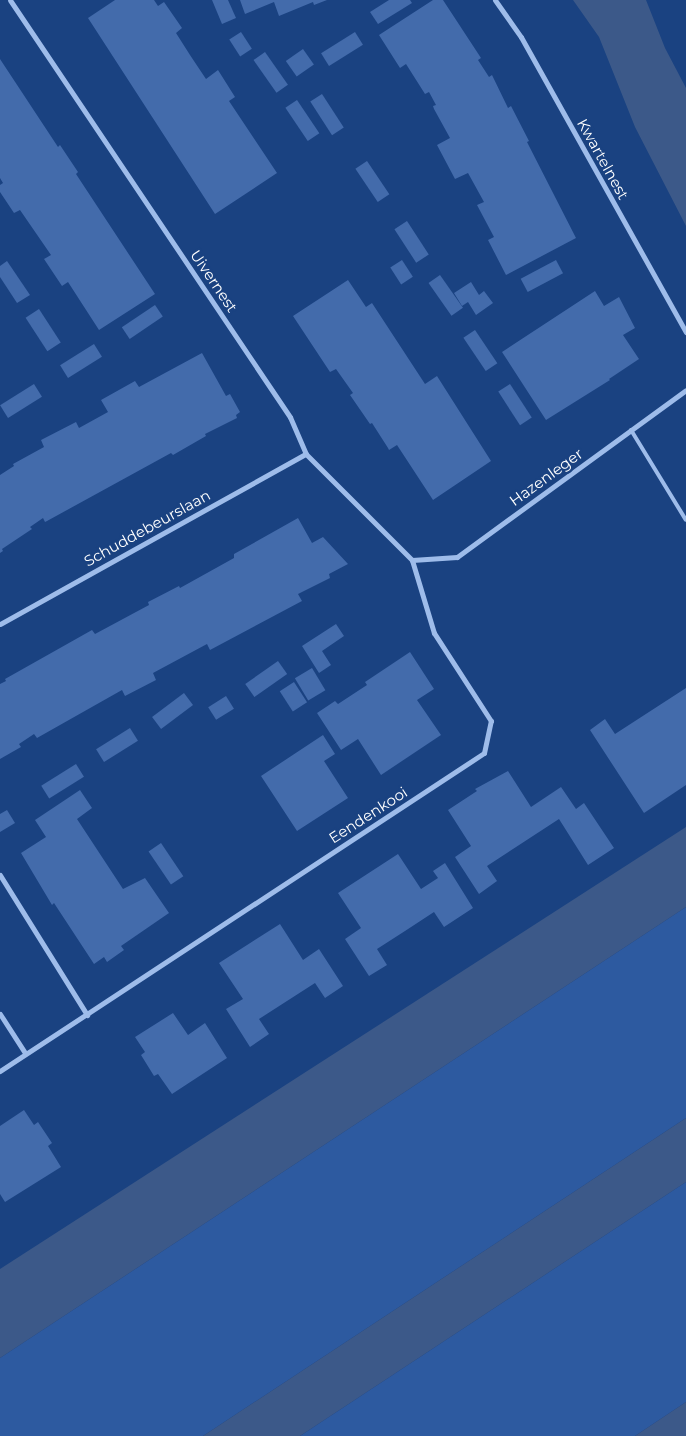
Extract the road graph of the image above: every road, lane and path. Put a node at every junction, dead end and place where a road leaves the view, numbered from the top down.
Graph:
1 (10, 0) edge
2 (495, 0) edge
3 (686, 332) edge
4 (686, 390) edge
5 (631, 430) junction
6 (306, 454) junction
7 (686, 520) edge
8 (412, 560) junction
9 (0, 624) edge
10 (0, 875) edge
11 (0, 1014) edge
12 (86, 1015) junction
13 (25, 1054) junction
14 (0, 1071) edge

1 - 6 street, Uivernest
2 - 3 street, Kwartelnest
4 - 5 street, Hazenleger
5 - 7 lane
5 - 8 street, Hazenleger
6 - 8 street, Uivernest
6 - 9 street, Schuddebeurslaan
8 - 12 street, Eendenkooi
10 - 12 street
11 - 13 street
12 - 13 street, Eendenkooi
13 - 14 street, Eendenkooi

